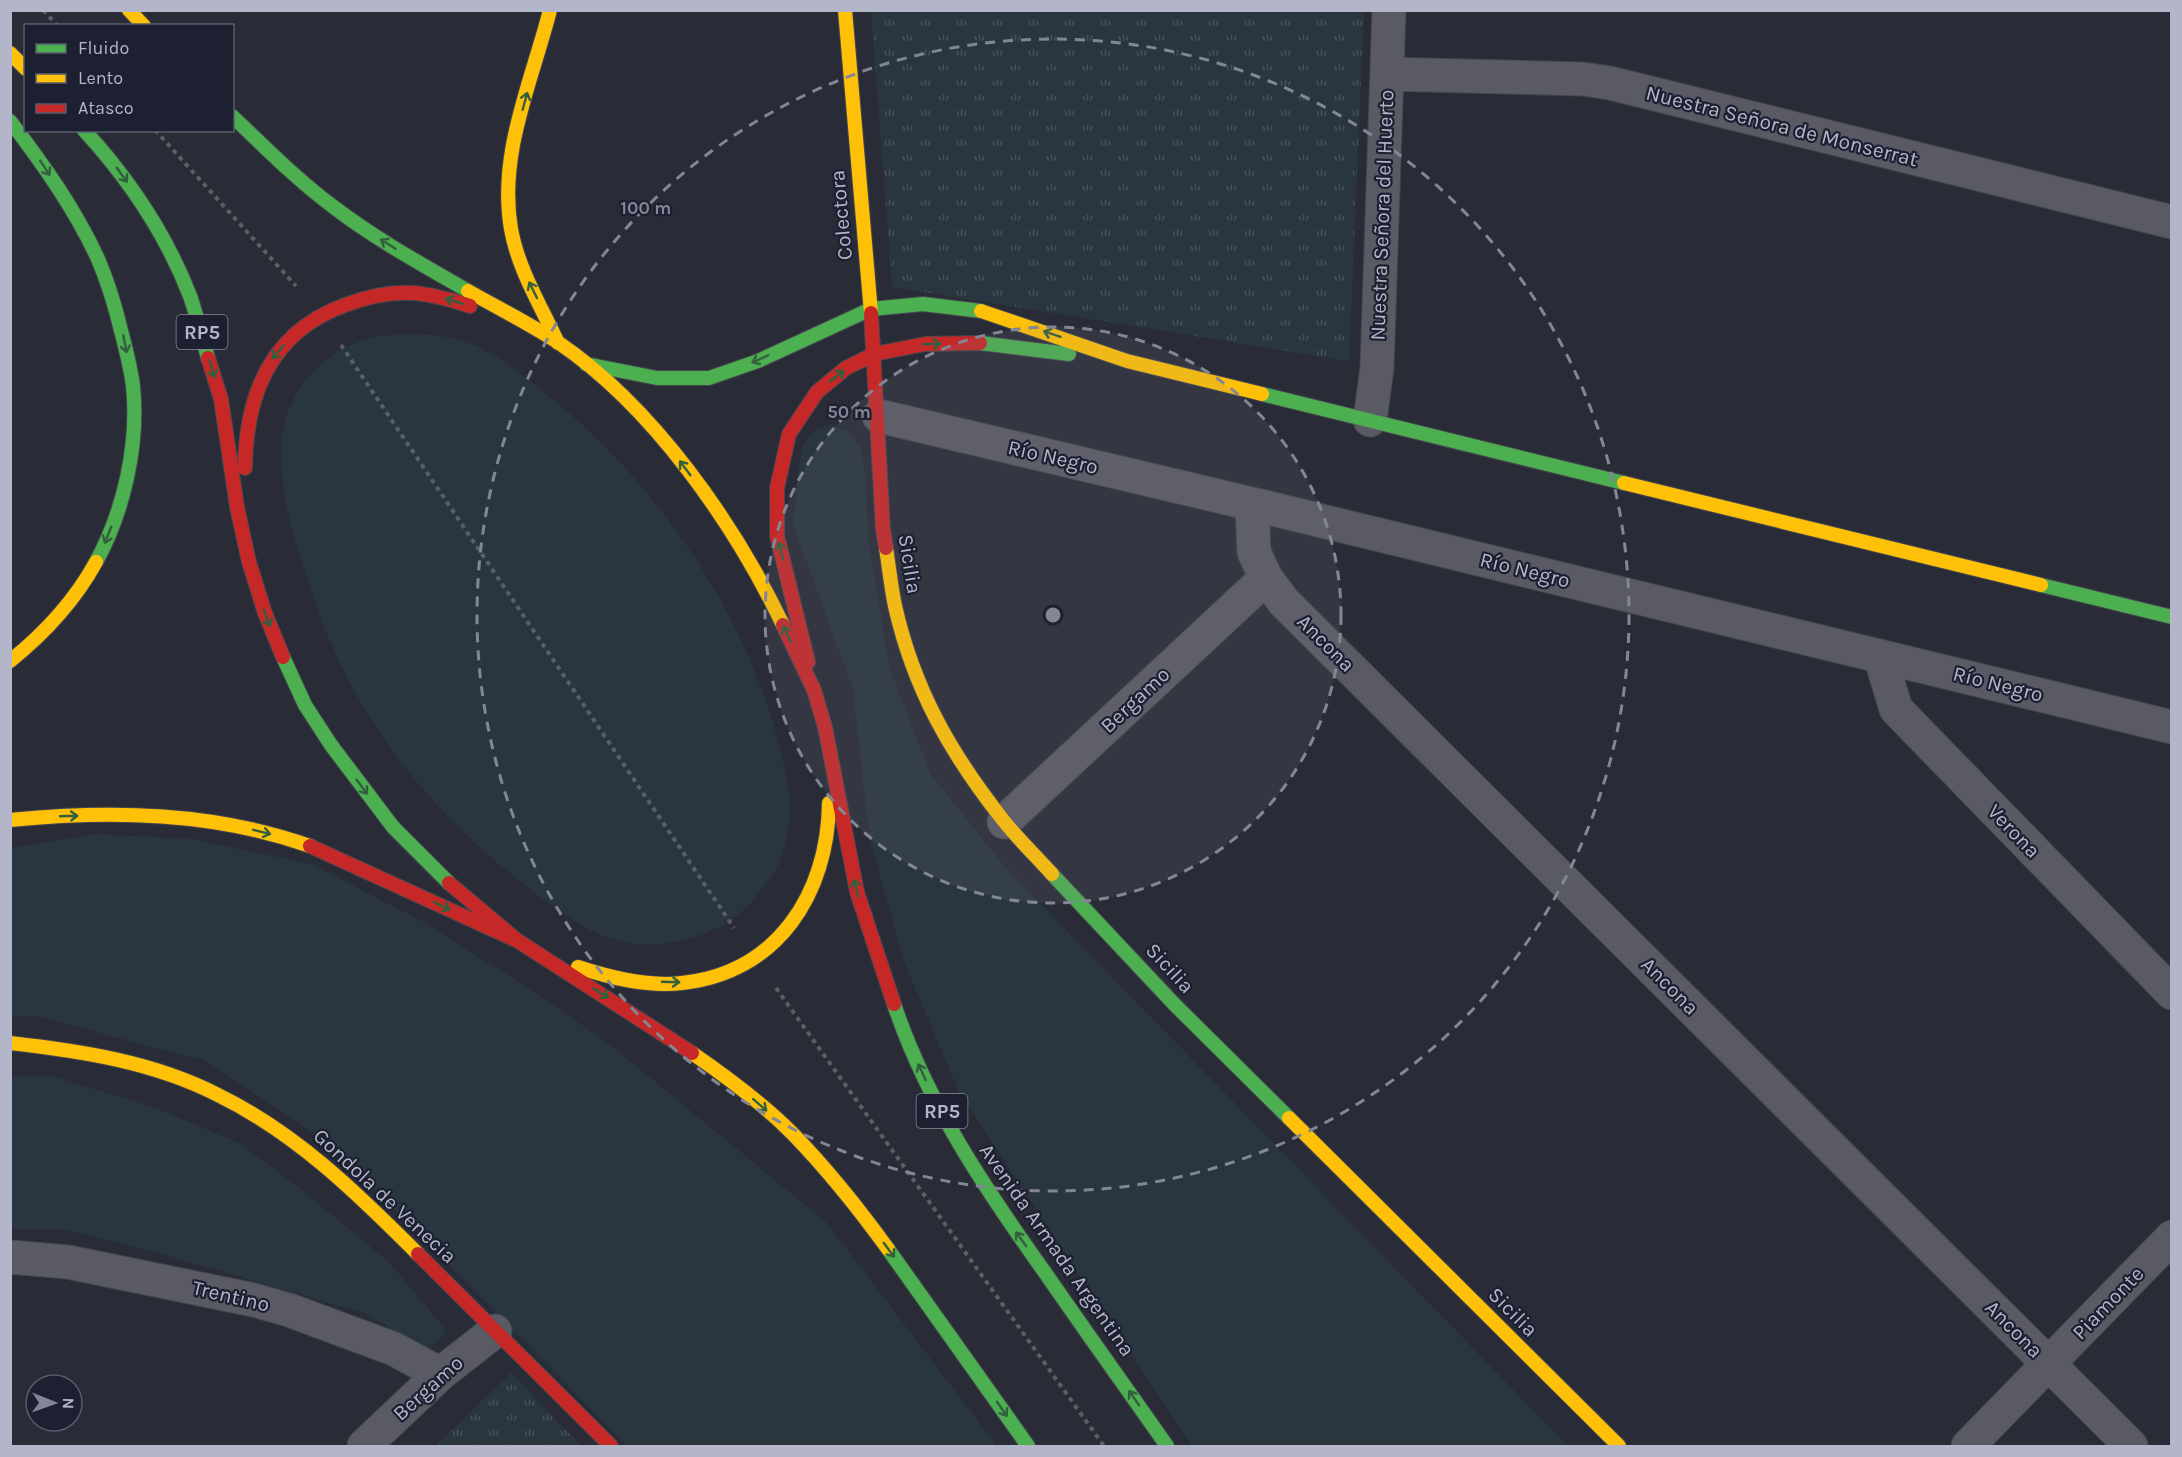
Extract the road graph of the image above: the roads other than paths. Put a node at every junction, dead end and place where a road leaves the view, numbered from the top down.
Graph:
1 (129, 10) edge
2 (550, 10) edge
3 (844, 10) edge
4 (1389, 10) edge
5 (142, 24) edge
6 (10, 53) edge
7 (24, 67) edge
8 (1387, 74) junction
9 (234, 118) edge
10 (10, 121) edge
11 (86, 132) edge
12 (2172, 222) edge
13 (871, 309) junction
14 (530, 325) junction
15 (558, 343) junction
16 (874, 354) junction
17 (1127, 361) junction
18 (586, 364) junction
19 (879, 416) junction
20 (1370, 420) junction
21 (1252, 504) junction
22 (249, 562) junction
23 (1266, 578) junction
24 (2172, 617) edge
25 (1880, 656) junction
26 (10, 661) edge
27 (814, 690) junction
28 (825, 727) junction
29 (2172, 727) edge
30 (10, 820) edge
31 (1004, 822) junction
32 (518, 941) junction
33 (533, 951) junction
34 (2172, 993) edge
35 (10, 1043) edge
36 (2172, 1237) edge
37 (10, 1257) edge
38 (495, 1331) junction
39 (2049, 1364) junction
40 (440, 1374) junction
41 (364, 1446) edge
42 (611, 1446) edge
43 (1028, 1446) edge
44 (1167, 1446) edge
45 (1619, 1446) edge
46 (1968, 1446) edge
47 (2131, 1446) edge

1 - 5 main road
15 -> 2 main road
3 - 13 main road, Colectora
4 - 8 street, Nuestra Señora del Huerto
6 - 7 main road
8 - 12 street, Nuestra Señora de Monserrat
8 - 20 street, Nuestra Señora del Huerto
14 -> 9 main road, Avenida Armada Argentina
10 -> 26 main road
11 -> 22 main road, Avenida Armada Argentina / RP5
13 - 16 main road, Colectora
17 -> 13 main road
13 -> 18 main road
14 - 15 main road, Avenida Armada Argentina
14 -> 22 main road, Avenida Armada Argentina
15 - 18 main road, Avenida Armada Argentina
16 -> 17 main road
16 - 19 main road, Colectora
27 -> 16 main road
17 - 20 main road
27 -> 18 main road, Avenida Armada Argentina
19 - 21 street, Río Negro
19 - 31 main road, Sicilia
20 - 24 main road
21 - 23 street, Ancona
21 - 25 street, Río Negro
22 -> 32 main road, Avenida Armada Argentina
23 - 31 street, Bergamo
23 - 39 street, Ancona
25 - 29 street, Río Negro
25 - 34 street, Verona
27 - 28 main road, Avenida Armada Argentina
33 -> 28 main road, Avenida Armada Argentina
44 -> 28 main road, Avenida Armada Argentina / RP5
30 -> 32 main road
31 - 45 main road, Sicilia
32 - 33 main road, Avenida Armada Argentina
33 -> 43 main road, Avenida Armada Argentina
35 - 38 main road, Gondola de Venecia
36 - 39 street, Piamonte
37 - 40 street, Trentino
38 - 40 street, Bergamo
38 - 42 main road, Gondola de Venecia
39 - 46 street, Piamonte
39 - 47 street, Ancona
40 - 41 street, Bergamo

